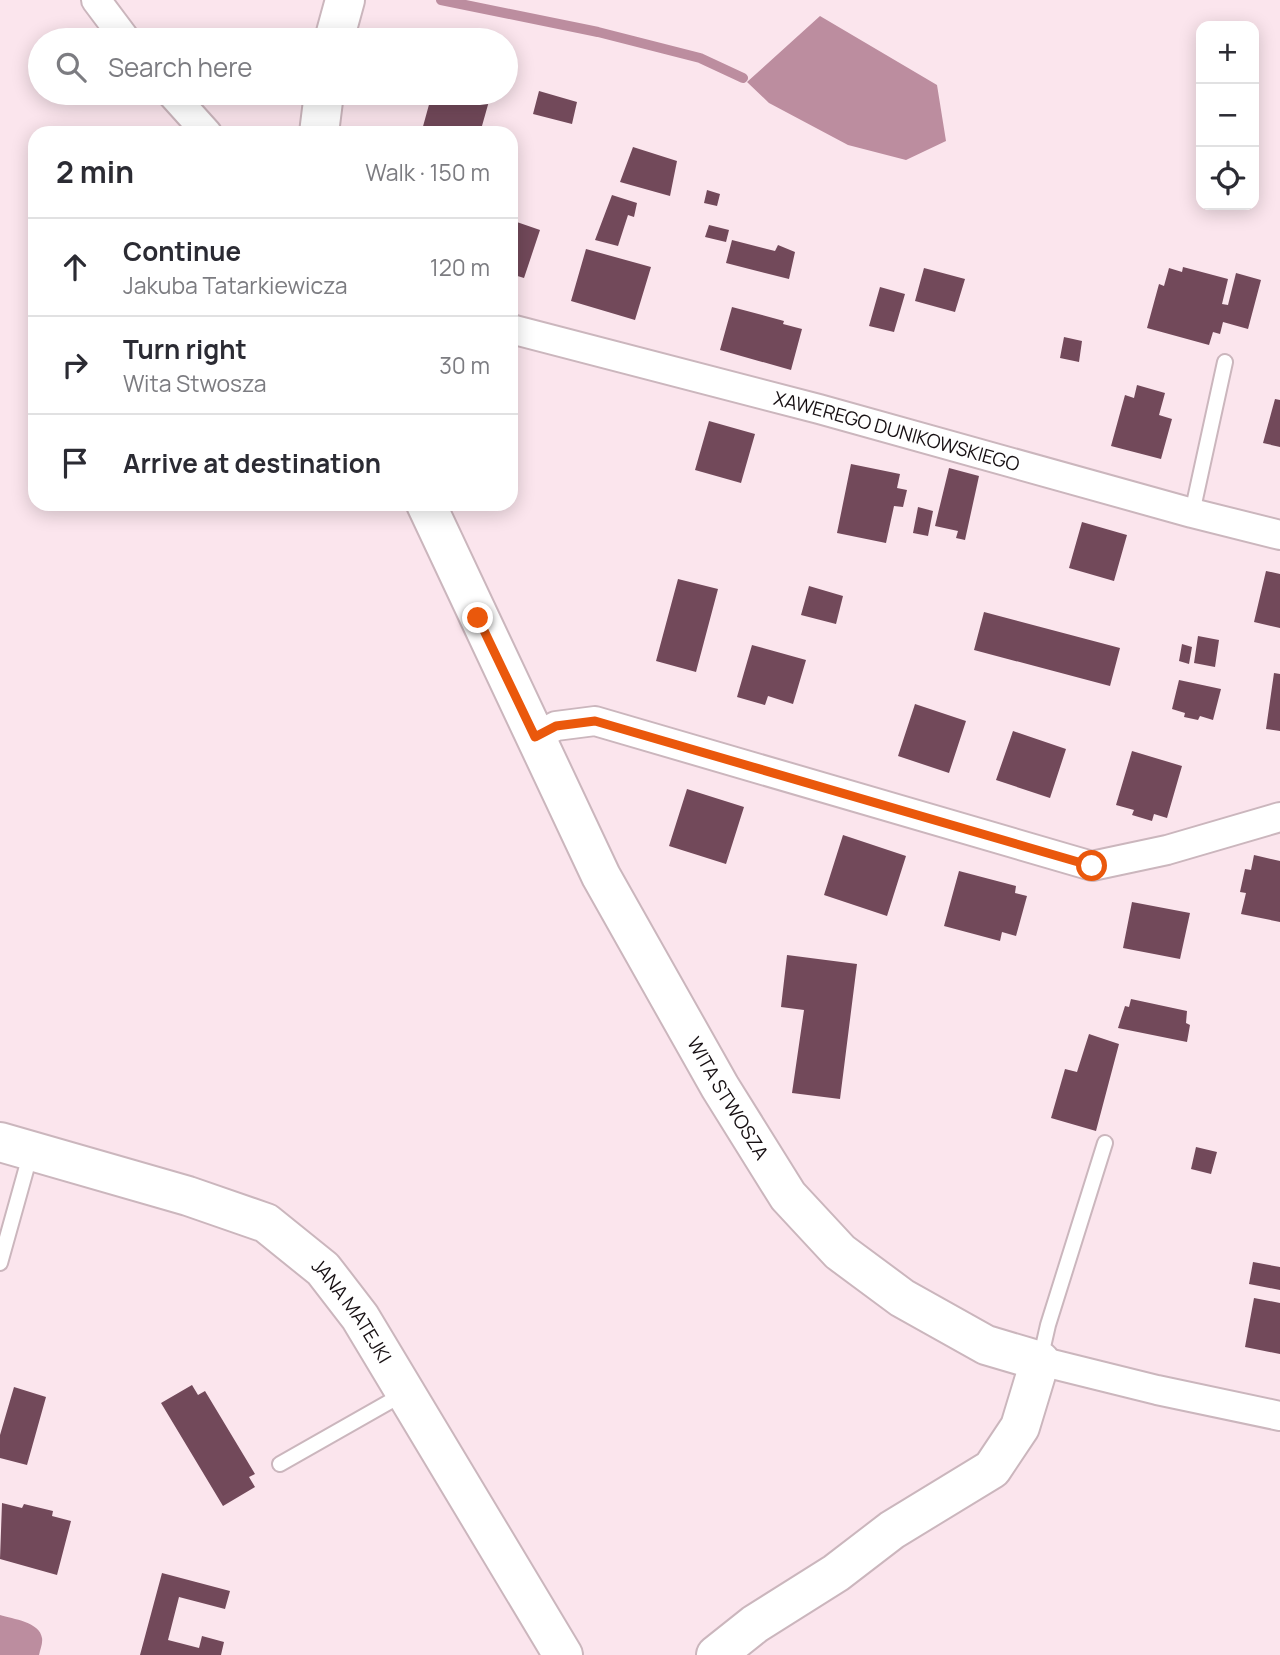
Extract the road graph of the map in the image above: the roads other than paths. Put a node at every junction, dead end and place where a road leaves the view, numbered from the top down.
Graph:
1 (96, 0) edge
2 (345, 0) edge
3 (116, 28) edge
4 (337, 28) edge
5 (182, 105) edge
6 (322, 105) edge
7 (201, 126) edge
8 (320, 126) edge
9 (518, 331) edge
10 (1225, 362) dead end
11 (429, 511) edge
12 (1192, 513) junction
13 (1280, 535) edge
14 (535, 737) junction
15 (1280, 817) edge
16 (1105, 1143) dead end
17 (16, 1147) edge
18 (0, 1263) edge
19 (1040, 1361) junction
20 (406, 1393) junction
21 (1280, 1416) edge
22 (280, 1465) dead end
23 (563, 1655) edge
24 (716, 1655) edge

1 - 3 street
2 - 4 street
5 - 7 street
6 - 8 street
9 - 12 street, XAWEREGO DUNIKOWSKIEGO
10 - 12 lane
11 - 14 street, WITA STWOSZA
12 - 13 street, XAWEREGO DUNIKOWSKIEGO
14 - 15 street
14 - 19 street, WITA STWOSZA
16 - 19 lane
17 - 18 lane
17 - 20 street, JANA MATEJKI
19 - 21 street, WITA STWOSZA
19 - 24 street
20 - 22 lane
20 - 23 street, JANA MATEJKI

